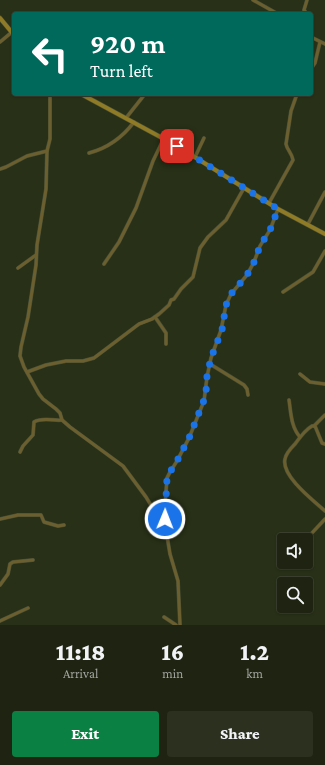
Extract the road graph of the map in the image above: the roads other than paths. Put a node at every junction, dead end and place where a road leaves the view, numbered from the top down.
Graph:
1 (253, 0) edge
2 (307, 0) edge
3 (274, 12) edge
4 (306, 12) edge
5 (0, 18) edge
6 (12, 32) edge
7 (12, 34) edge
8 (313, 38) edge
9 (0, 42) edge
10 (320, 42) junction
11 (325, 44) edge
12 (313, 66) edge
13 (50, 96) edge
14 (85, 96) edge
15 (143, 96) edge
16 (296, 96) edge
17 (126, 118) junction
18 (134, 122) junction
19 (164, 138) junction
20 (204, 138) dead end
21 (47, 152) junction
22 (89, 153) dead end
23 (195, 157) junction
24 (0, 169) edge
25 (244, 188) junction
26 (325, 192) edge
27 (269, 203) junction
28 (278, 209) junction
29 (308, 224) junction
30 (325, 234) edge
31 (325, 251) edge
32 (36, 255) junction
33 (104, 264) dead end
34 (18, 268) dead end
35 (283, 292) dead end
36 (155, 317) junction
37 (166, 344) dead end
38 (210, 364) junction
39 (27, 372) junction
40 (300, 374) dead end
41 (325, 384) edge
42 (248, 395) dead end
43 (290, 400) dead end
44 (325, 414) edge
45 (62, 420) junction
46 (314, 426) junction
47 (300, 437) junction
48 (325, 444) edge
49 (20, 452) dead end
50 (325, 511) edge
51 (0, 519) edge
52 (165, 519) junction
53 (325, 519) edge
54 (163, 524) junction
55 (64, 525) dead end
56 (166, 530) junction
57 (311, 533) edge
58 (33, 560) dead end
59 (0, 585) edge
60 (28, 608) dead end
61 (164, 617) dead end
62 (0, 621) edge
63 (176, 625) edge
64 (180, 625) edge

1 - 3 street
2 - 4 street
5 - 6 main road
7 - 9 street
8 - 10 street
10 - 11 street
10 - 12 street
13 - 21 street
14 - 17 main road
15 - 17 street
16 - 27 street
17 - 18 main road
18 - 19 main road
18 - 22 street
19 - 23 main road
19 - 33 street
20 - 23 street
21 - 24 street
21 - 32 street
23 - 25 main road
25 - 27 main road
25 - 36 street
26 - 29 street
27 - 28 main road
28 - 29 main road
28 - 38 street
29 - 30 main road
31 - 35 street
32 - 34 street
32 - 39 street
36 - 37 street
36 - 39 street
38 - 42 street
38 - 52 street
39 - 45 street
40 - 41 street
43 - 47 street
44 - 46 street
45 - 49 street
45 - 54 street
46 - 47 street
46 - 48 street
47 - 50 street
51 - 55 street
52 - 54 street
52 - 56 street
53 - 57 street
54 - 56 street
56 - 64 street
58 - 59 street
60 - 62 street
61 - 63 street

